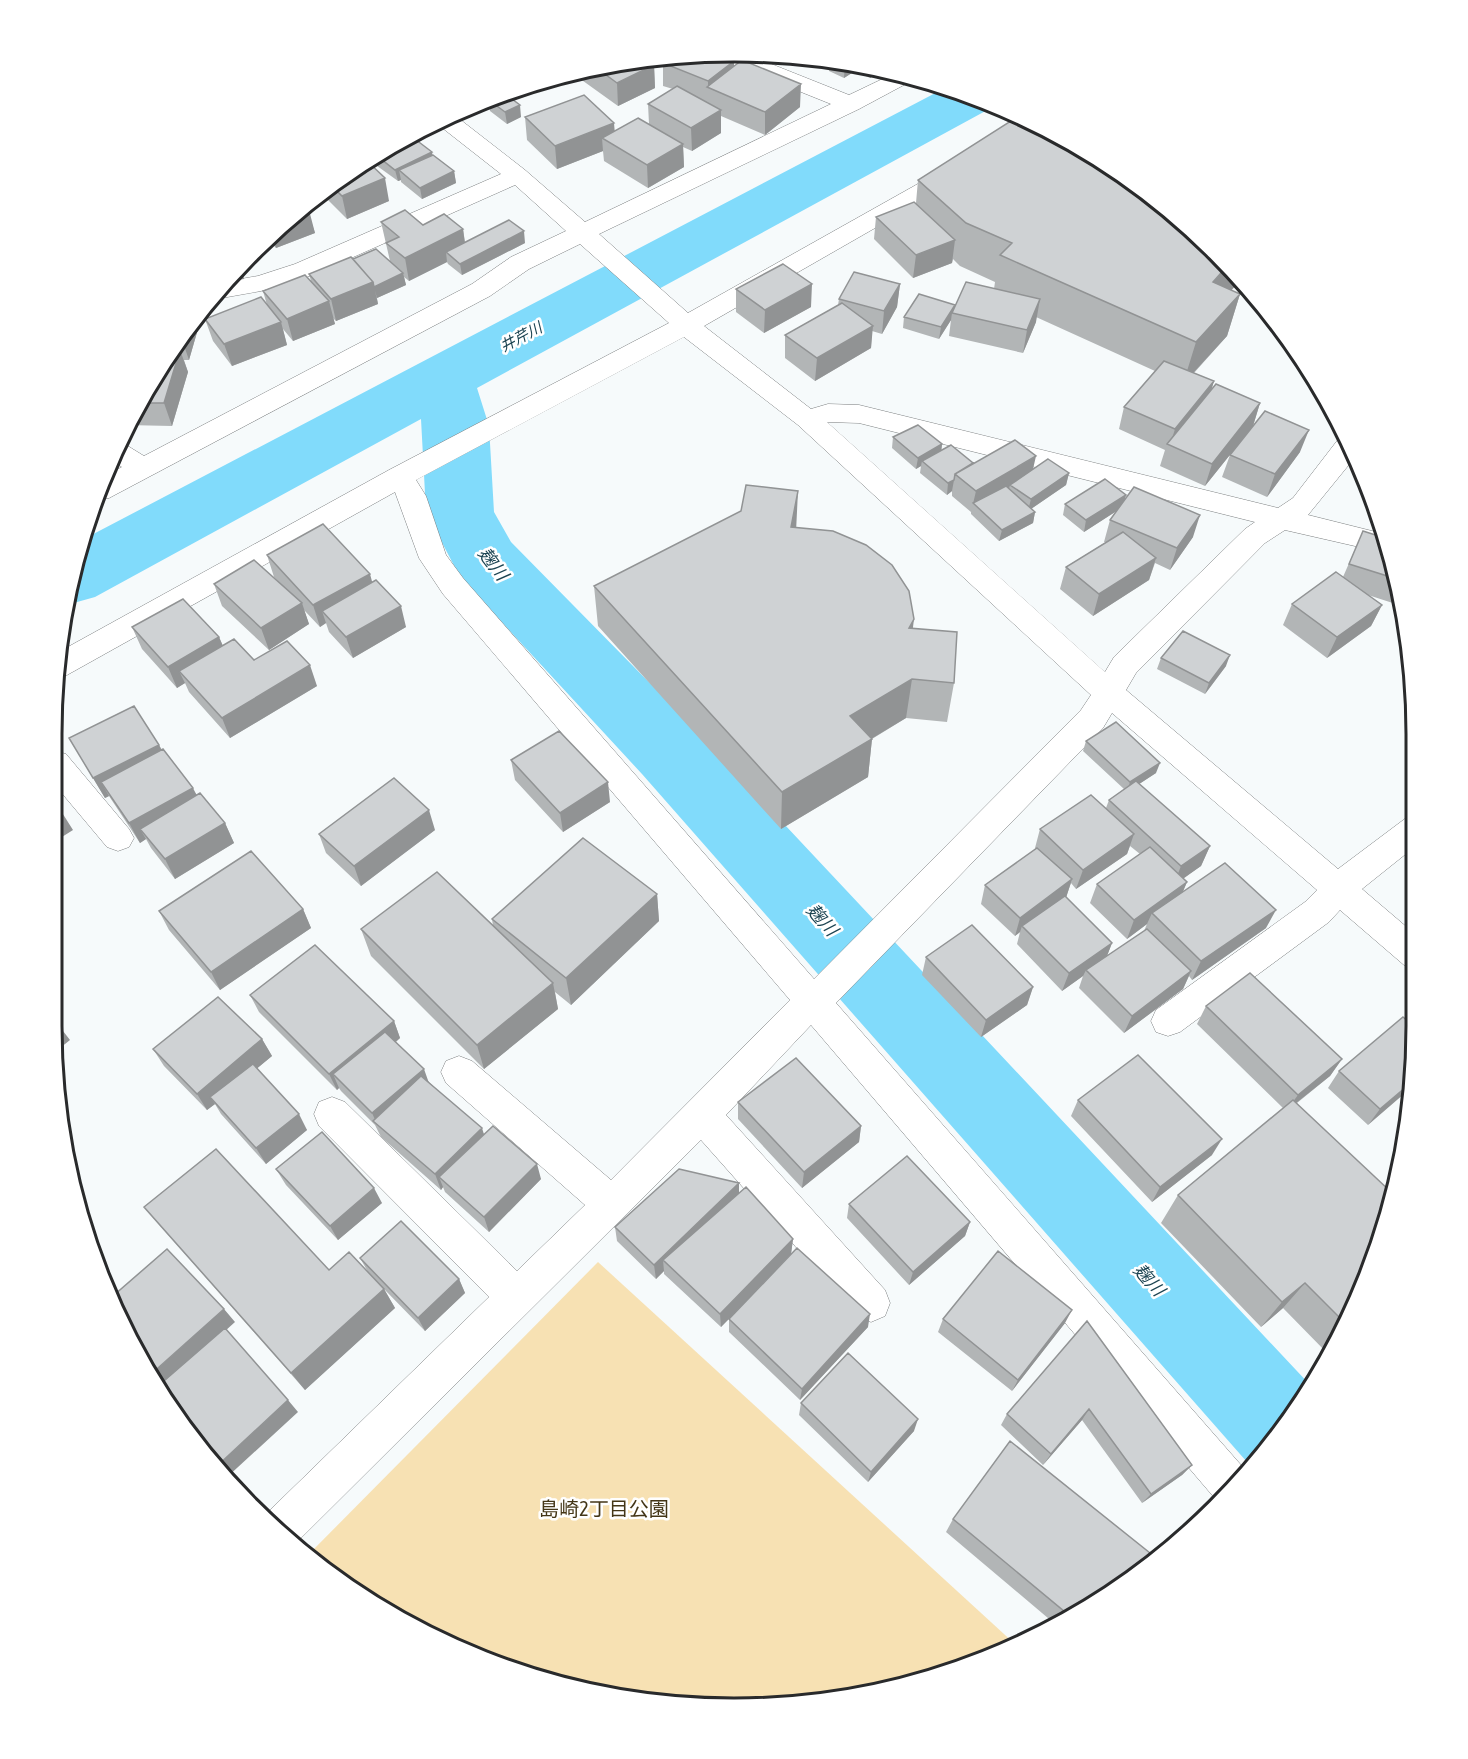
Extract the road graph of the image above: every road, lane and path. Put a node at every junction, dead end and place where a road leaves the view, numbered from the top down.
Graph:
1 (748, 62) edge
2 (896, 81) edge
3 (851, 104) junction
4 (452, 124) edge
5 (980, 158) edge
6 (518, 175) junction
7 (587, 238) junction
8 (229, 290) edge
9 (682, 321) junction
10 (807, 419) junction
11 (1344, 452) edge
12 (123, 455) edge
13 (142, 468) junction
14 (399, 477) junction
15 (110, 485) edge
16 (1283, 519) junction
17 (1379, 543) edge
18 (66, 662) edge
19 (1108, 692) junction
20 (62, 771) edge
21 (1406, 834) edge
22 (118, 838) dead end
23 (1340, 889) junction
24 (1406, 946) edge
25 (821, 995) junction
26 (1168, 1021) dead end
27 (459, 1072) dead end
28 (332, 1114) dead end
29 (702, 1115) junction
30 (611, 1204) junction
31 (517, 1298) junction
32 (871, 1303) dead end
33 (1228, 1482) edge
34 (284, 1525) edge

1 - 3 street
2 - 3 street
3 - 7 street
4 - 6 street
5 - 9 street
6 - 7 street
6 - 8 street
7 - 9 street
7 - 13 street
9 - 10 street
9 - 14 street
10 - 16 street
10 - 19 street
11 - 16 street
12 - 13 street
13 - 15 street
14 - 18 street
14 - 25 street
16 - 17 street
16 - 19 street
19 - 23 street
19 - 25 street
20 - 22 street
21 - 23 street
23 - 24 street
23 - 26 street
25 - 29 street
25 - 33 street
27 - 30 street
28 - 31 street
29 - 30 street
29 - 32 street
30 - 31 street
31 - 34 street

